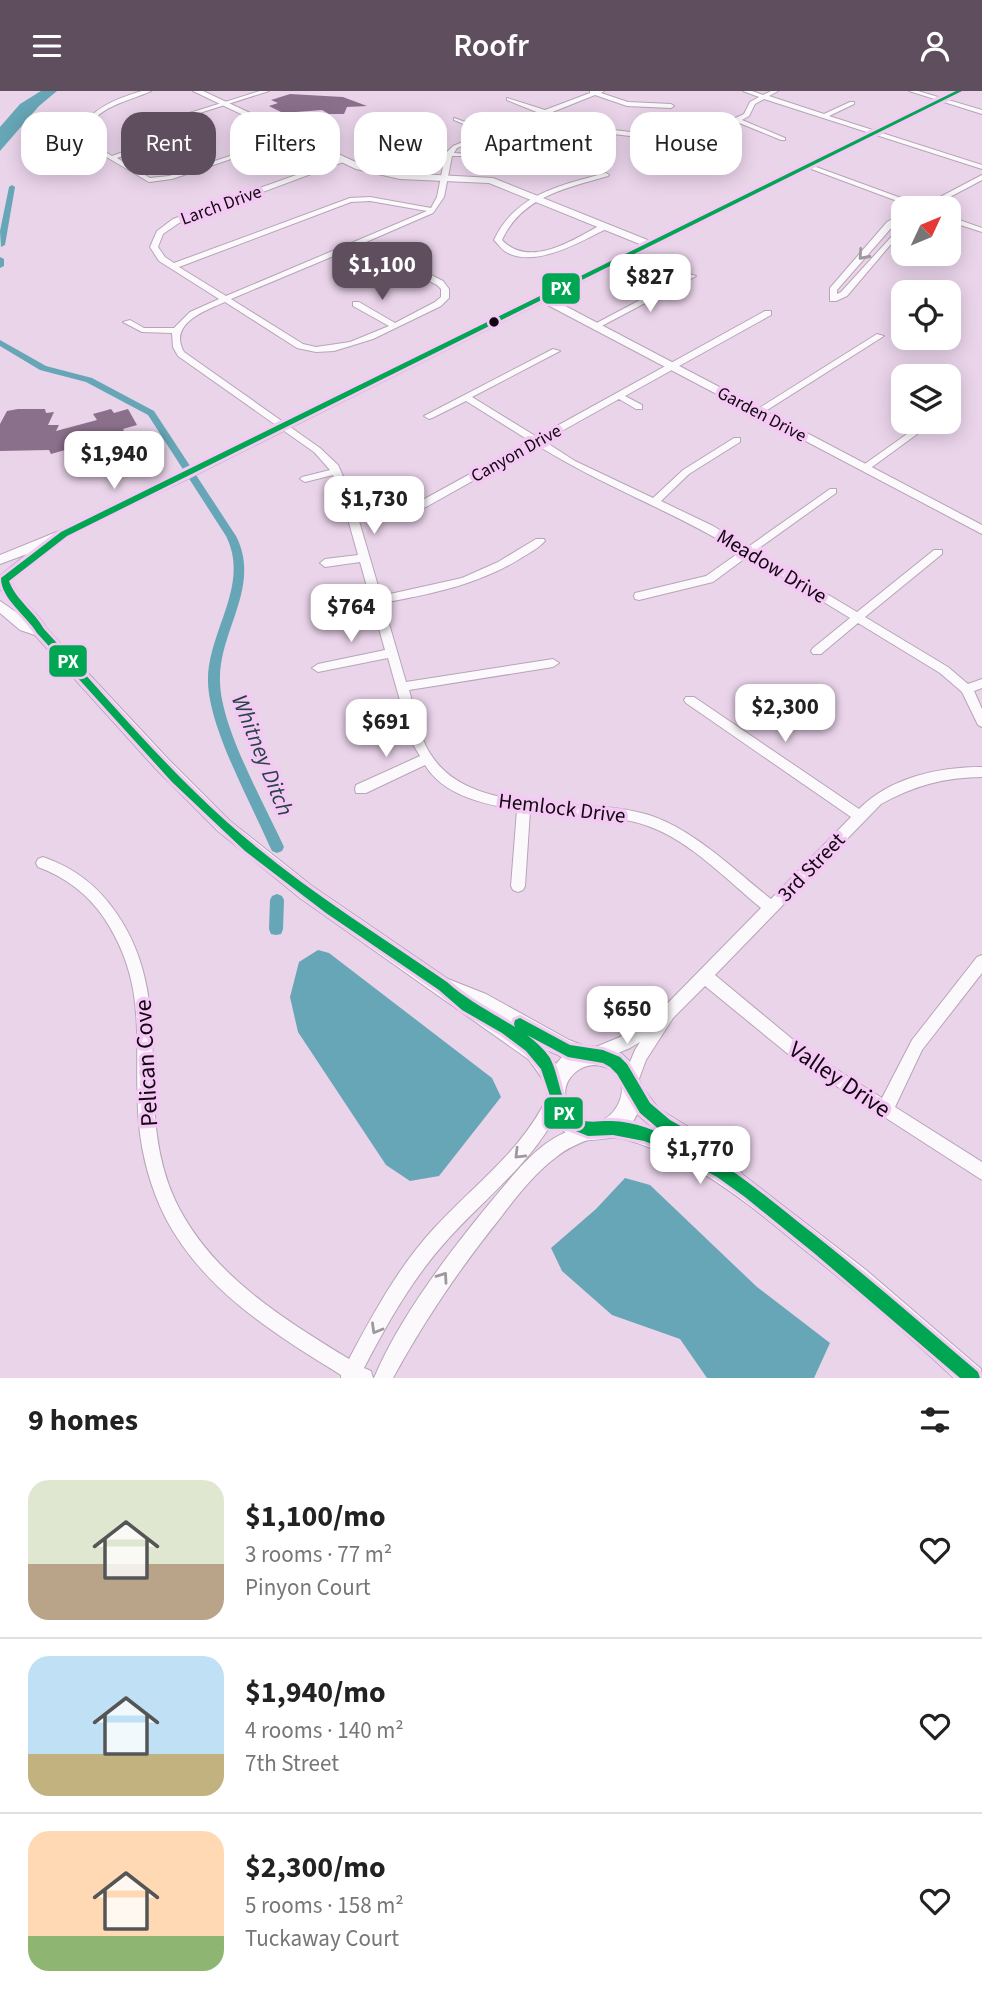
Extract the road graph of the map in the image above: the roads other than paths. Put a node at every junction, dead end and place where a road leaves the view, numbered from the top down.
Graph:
1 (148, 91) edge
2 (197, 91) edge
3 (266, 91) edge
4 (746, 91) edge
5 (775, 91) edge
6 (912, 91) edge
7 (960, 91) edge
8 (594, 92) edge
9 (132, 93) edge
10 (764, 96) junction
11 (509, 99) dead end
12 (943, 100) junction
13 (223, 103) junction
14 (852, 103) dead end
15 (671, 106) dead end
16 (100, 112) edge
17 (197, 112) edge
18 (242, 112) edge
19 (544, 112) joint
20 (982, 112) edge
21 (826, 115) junction
22 (742, 117) edge
23 (456, 119) dead end
24 (461, 121) edge
25 (742, 122) edge
26 (877, 132) junction
27 (783, 139) dead end
28 (461, 143) edge
29 (449, 153) junction
30 (461, 154) edge
31 (107, 155) edge
32 (121, 155) edge
33 (112, 158) junction
34 (230, 158) edge
35 (340, 158) edge
36 (344, 160) junction
37 (808, 166) junction
38 (982, 167) edge
39 (606, 175) dead end
40 (444, 177) junction
41 (982, 177) edge
42 (891, 196) edge
43 (946, 196) edge
44 (534, 197) junction
45 (433, 210) junction
46 (961, 223) edge
47 (891, 224) edge
48 (605, 226) junction
49 (982, 230) edge
50 (891, 240) edge
51 (361, 242) junction
52 (650, 244) junction
53 (174, 266) junction
54 (692, 277) dead end
55 (225, 298) junction
56 (541, 298) junction
57 (356, 304) dead end
58 (768, 313) dead end
59 (127, 322) dead end
60 (393, 325) junction
61 (595, 326) junction
62 (176, 331) junction
63 (880, 336) dead end
64 (556, 351) dead end
65 (673, 366) junction
66 (619, 396) junction
67 (466, 397) junction
68 (639, 407) dead end
69 (758, 412) junction
70 (429, 417) dead end
71 (283, 427) junction
72 (911, 434) edge
73 (737, 440) dead end
74 (537, 442) junction
75 (864, 468) junction
76 (336, 471) junction
77 (305, 479) dead end
78 (833, 492) dead end
79 (654, 502) junction
80 (352, 519) junction
81 (980, 527) edge
82 (540, 541) dead end
83 (750, 551) junction
84 (938, 552) dead end
85 (364, 558) junction
86 (325, 563) dead end
87 (2, 573) edge
88 (639, 596) dead end
89 (376, 601) junction
90 (0, 606) edge
91 (858, 618) junction
92 (40, 631) junction
93 (817, 651) dead end
94 (391, 653) junction
95 (553, 663) dead end
96 (318, 668) dead end
97 (982, 683) edge
98 (401, 687) junction
99 (967, 689) junction
100 (690, 700) dead end
101 (982, 722) edge
102 (425, 760) junction
103 (982, 772) edge
104 (361, 789) dead end
105 (524, 806) junction
106 (860, 816) junction
107 (43, 863) dead end
108 (518, 886) dead end
109 (772, 908) junction
110 (982, 962) edge
111 (704, 976) junction
112 (443, 986) junction
113 (668, 1013) junction
114 (589, 1055) junction
115 (631, 1086) junction
116 (556, 1092) junction
117 (885, 1110) junction
118 (613, 1128) junction
119 (592, 1131) junction
120 (982, 1173) edge
121 (734, 1180) junction
122 (356, 1376) edge
123 (383, 1378) edge
124 (972, 1378) edge

1 - 9 street
2 - 13 street
3 - 13 street
4 - 10 street
5 - 10 street
6 - 12 street
7 - 12 street
8 - 15 street
8 - 19 street
9 - 16 street
10 - 21 street
10 - 22 street
11 - 19 street
12 - 20 street
12 - 26 street
13 - 17 street
13 - 18 street
14 - 21 street
21 - 26 street
23 - 24 street
25 - 27 street
26 - 37 street
26 - 38 street
28 - 29 street
29 - 30 street
29 - 40 street
31 - 33 street
32 - 33 street
33 - 34 street
35 - 36 street
36 - 40 street
36 - 53 street, Larch Drive
37 - 42 street
37 - 52 street
39 - 44 street
40 - 44 street
40 - 45 street
41 - 43 street
44 - 48 street
44 - 48 street
45 - 51 street
45 - 53 street
46 - 49 street
47 -> 50 street
48 - 52 street
51 - 55 street
51 - 60 street
52 - 56 street
53 - 55 street, Larch Drive
54 - 61 street
55 - 60 street
55 - 62 street
56 - 61 street, Garden Drive
56 - 71 street
57 - 60 street
58 - 65 street, Canyon Drive
59 - 62 street
61 - 65 street, Garden Drive
62 - 71 street
63 - 69 street
64 - 67 street
65 - 66 street, Canyon Drive
65 - 69 street, Garden Drive
66 - 68 street
66 - 74 street, Canyon Drive
67 - 70 street
67 - 74 street, Meadow Drive
69 - 75 street, Garden Drive
71 - 76 street
71 - 87 street
72 - 75 street
73 - 79 street
74 - 79 street, Meadow Drive
74 - 80 street, Canyon Drive
75 - 81 street, Garden Drive
76 - 77 street
76 - 80 street
78 - 83 street
79 - 83 street, Meadow Drive
80 - 85 street
82 - 89 street
83 - 88 street
83 - 91 street, Meadow Drive
84 - 91 street
85 - 86 street
85 - 89 street
87 - 92 street
89 - 94 street
90 - 92 street
91 - 93 street
91 - 99 street, Meadow Drive
92 - 112 street
94 - 96 street
94 - 98 street
95 - 98 street
97 - 99 street
98 - 102 street
99 - 101 street, Meadow Drive
100 - 106 street
102 - 104 street
102 - 105 street, Hemlock Drive
103 - 106 street, 3rd Street
105 - 108 street
105 - 109 street, Hemlock Drive
106 - 109 street, 3rd Street
107 - 122 street, Pelican Cove
109 - 111 street, 3rd Street
110 - 117 street
111 - 113 street, 3rd Street
111 - 117 street, Valley Drive
112 - 114 street
112 - 116 street
113 - 114 street, 3rd Street
113 - 115 street, 3rd Street
114 - 115 street
114 - 116 street
115 - 118 street
115 - 121 street
116 - 119 street
116 -> 122 street
117 - 120 street, Valley Drive
118 - 119 street
118 - 121 street
123 -> 119 street
121 - 124 street

